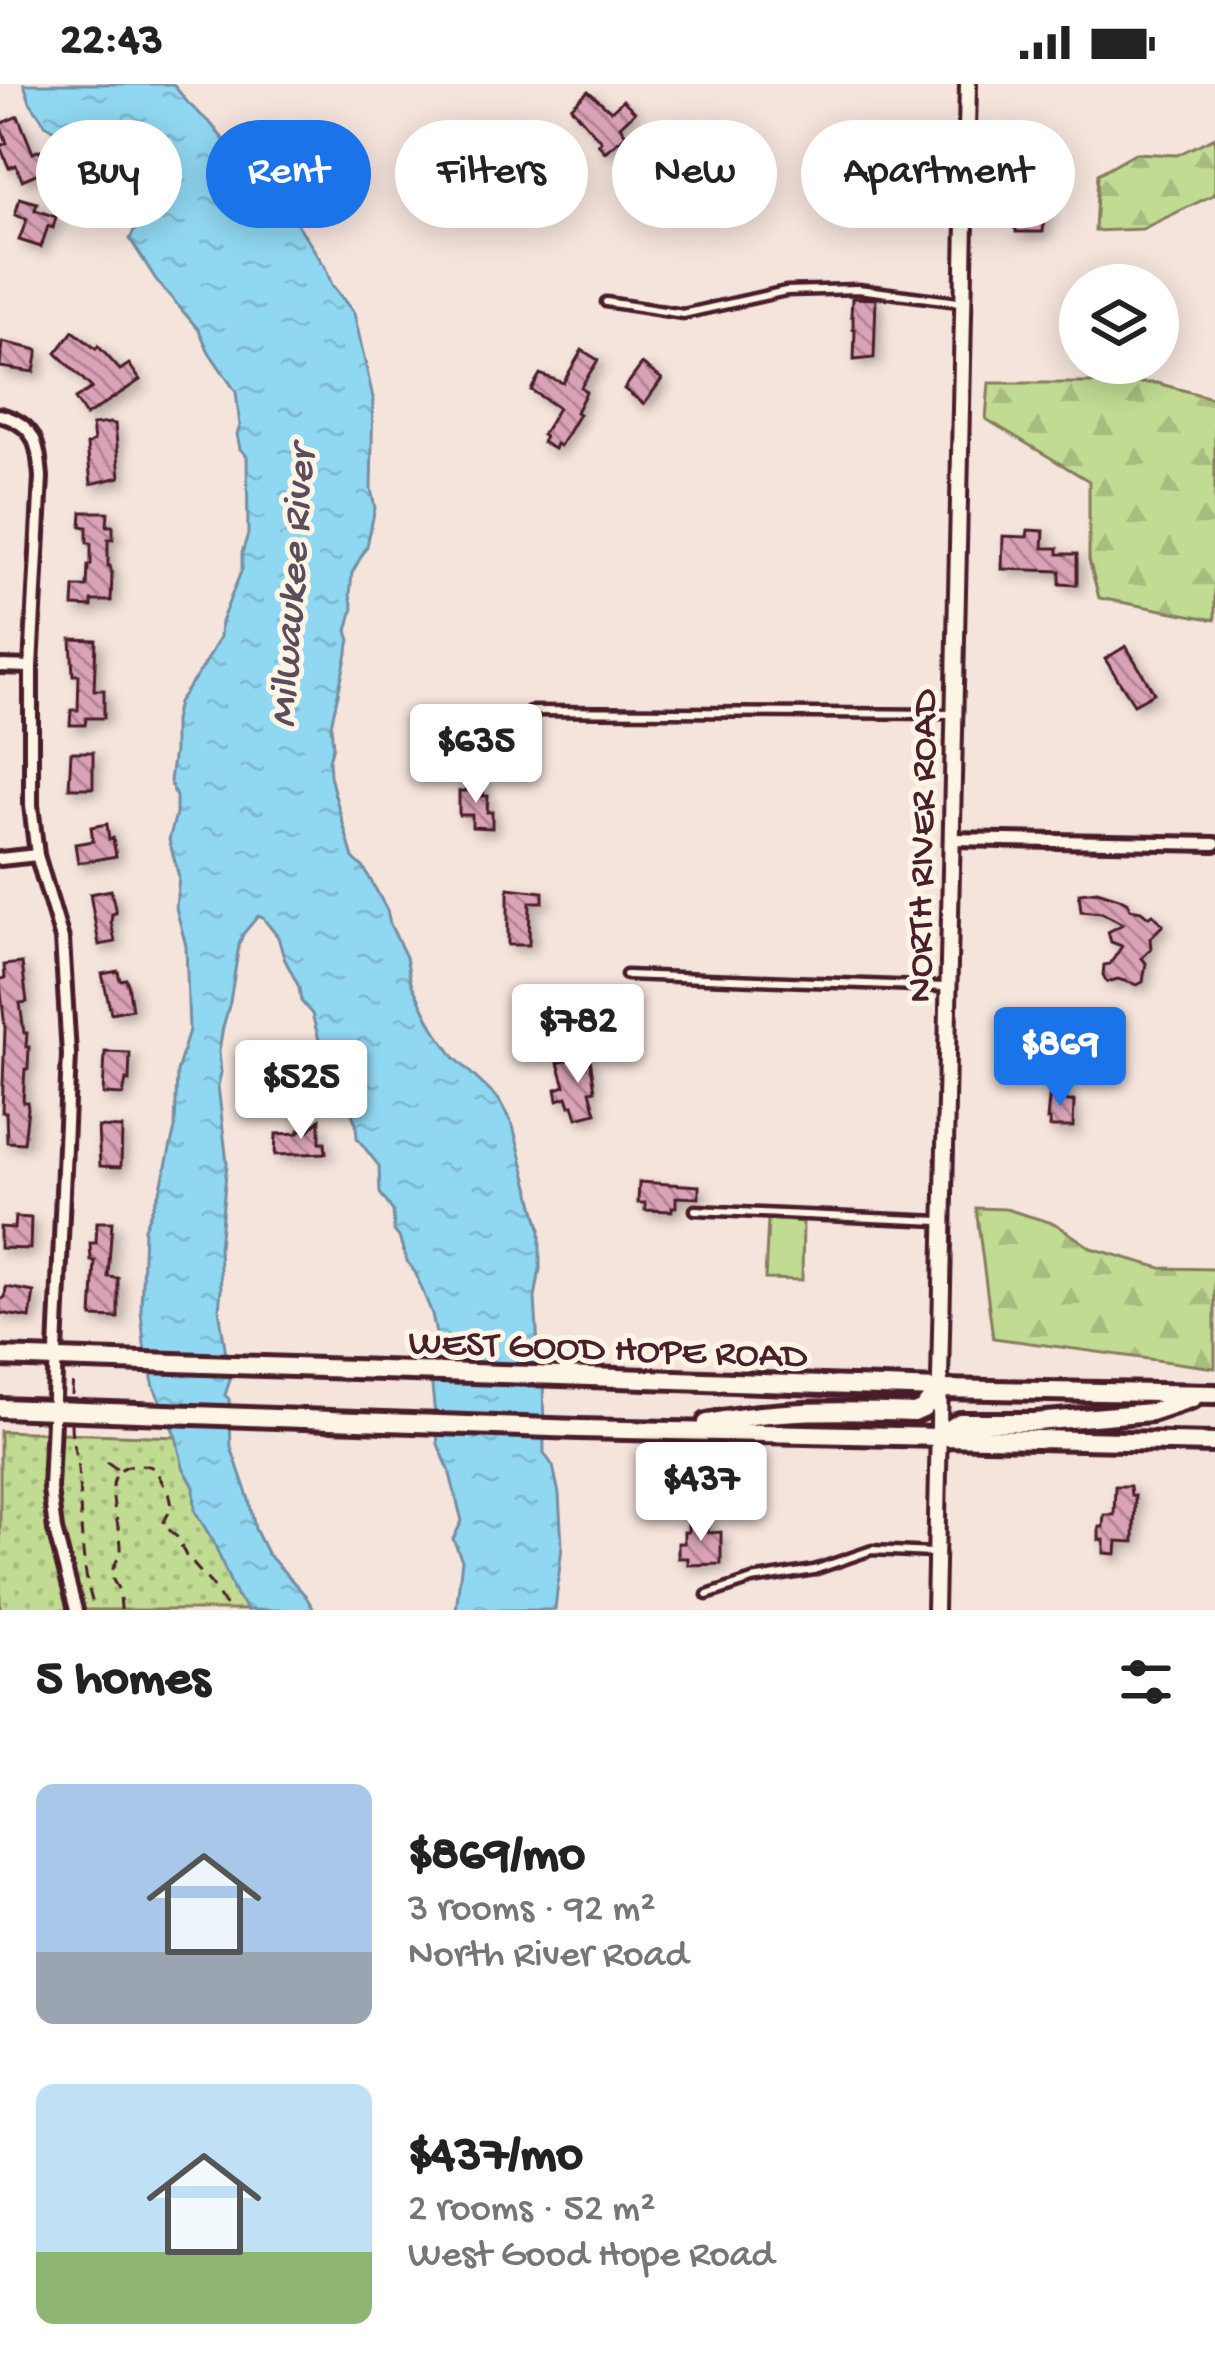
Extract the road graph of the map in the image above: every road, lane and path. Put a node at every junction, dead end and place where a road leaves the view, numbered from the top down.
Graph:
1 (968, 84) edge
2 (606, 302) dead end
3 (963, 303) junction
4 (0, 416) edge
5 (0, 666) edge
6 (32, 667) junction
7 (530, 712) dead end
8 (954, 714) junction
9 (952, 839) junction
10 (1215, 844) edge
11 (37, 855) junction
12 (0, 860) edge
13 (626, 976) dead end
14 (948, 988) junction
15 (695, 1210) dead end
16 (944, 1221) junction
17 (0, 1357) edge
18 (65, 1359) junction
19 (940, 1389) junction
20 (1209, 1394) edge
21 (0, 1408) edge
22 (62, 1411) junction
23 (676, 1430) junction
24 (937, 1436) junction
25 (1215, 1443) edge
26 (107, 1462) dead end
27 (118, 1471) junction
28 (936, 1554) junction
29 (707, 1595) dead end
30 (76, 1610) edge
31 (95, 1610) edge
32 (122, 1610) edge
33 (228, 1610) edge
34 (935, 1610) edge

1 - 3 street, NORTH RIVER ROAD
2 - 3 lane
3 - 8 street, NORTH RIVER ROAD
4 - 6 street
5 - 6 street
6 - 11 street
7 - 8 lane
8 - 9 street, NORTH RIVER ROAD
9 - 10 street
9 - 14 street, NORTH RIVER ROAD
11 - 12 street
11 - 18 street
13 - 14 lane
14 - 16 street, NORTH RIVER ROAD
15 - 16 lane
16 - 19 street, NORTH RIVER ROAD
17 - 18 main road, WEST GOOD HOPE ROAD
18 - 19 main road, WEST GOOD HOPE ROAD
18 - 22 street
18 - 22 path
19 - 20 main road, WEST GOOD HOPE ROAD
19 - 23 main road
19 - 24 street, NORTH RIVER ROAD
20 - 24 main road
21 - 22 main road, WEST GOOD HOPE ROAD
22 - 23 main road, WEST GOOD HOPE ROAD
22 - 30 street
22 - 31 path
23 - 24 main road, WEST GOOD HOPE ROAD
24 - 25 main road, WEST GOOD HOPE ROAD
24 - 28 street, NORTH RIVER ROAD
26 - 27 path
27 - 32 path
27 - 33 path
28 - 29 lane
28 - 34 street, NORTH RIVER ROAD

